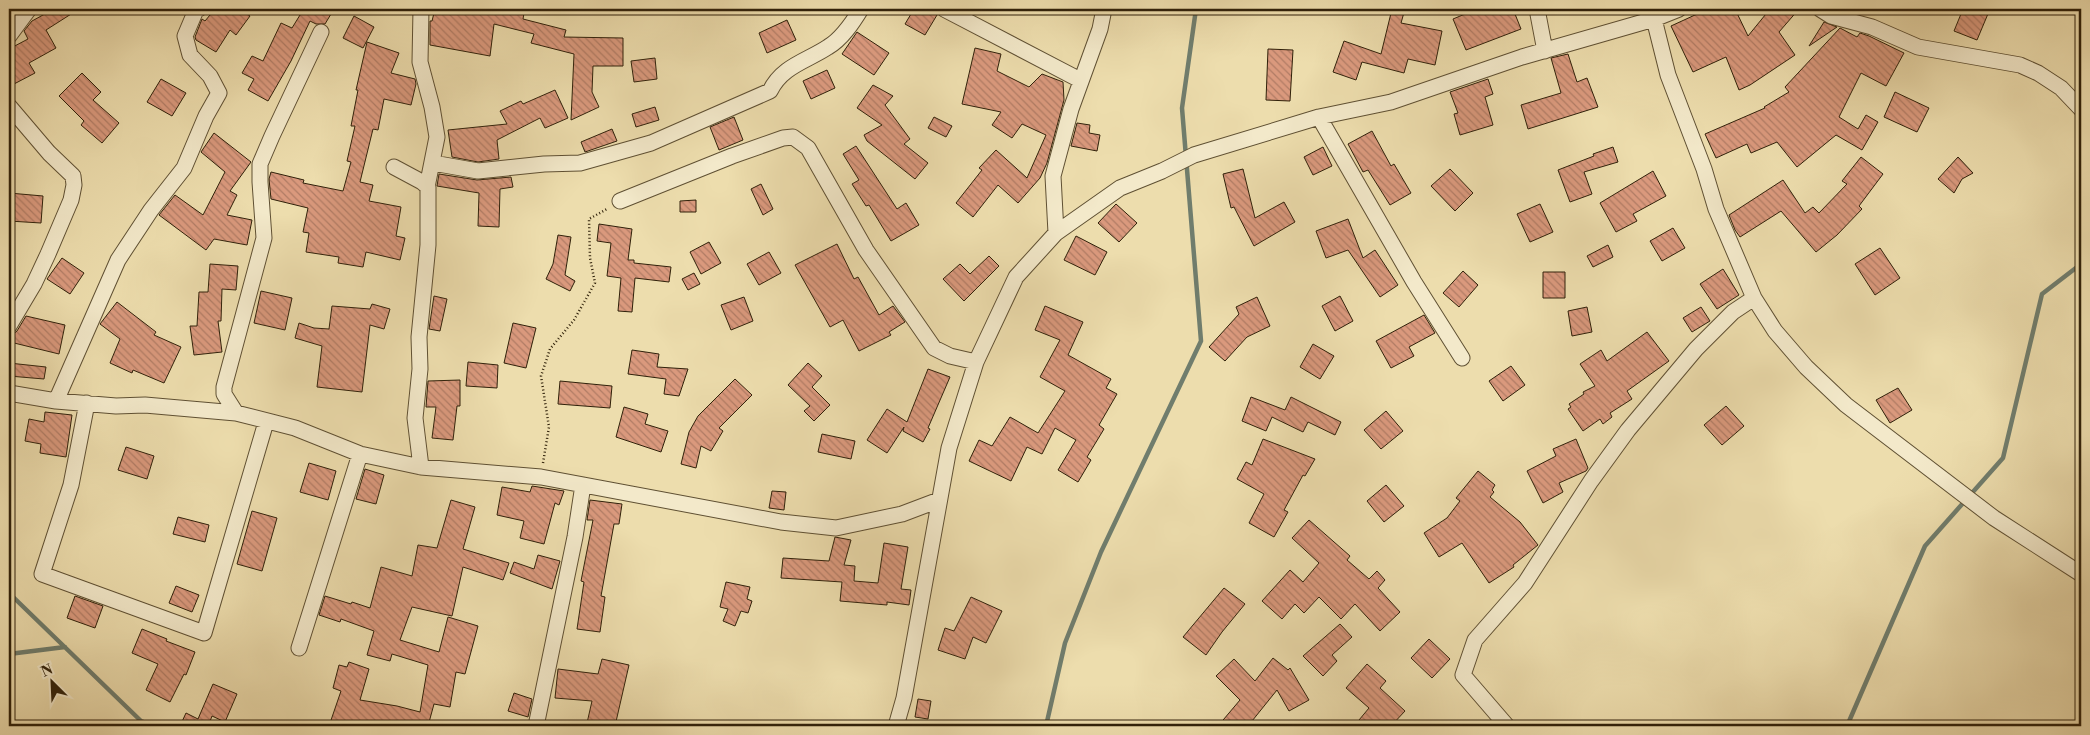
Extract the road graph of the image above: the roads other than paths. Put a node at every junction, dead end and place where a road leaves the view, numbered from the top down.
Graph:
1 (30, 9) edge
2 (199, 9) edge
3 (421, 9) edge
4 (861, 9) edge
5 (944, 9) edge
6 (1104, 9) edge
7 (1537, 9) edge
8 (1679, 9) edge
9 (1820, 9) edge
10 (1654, 19) junction
11 (321, 32) dead end
12 (9, 36) edge
13 (1544, 51) junction
14 (1080, 80) junction
15 (9, 106) edge
16 (2081, 109) edge
17 (1319, 117) junction
18 (433, 163) junction
19 (394, 167) dead end
20 (427, 187) junction
21 (620, 201) road end
22 (1056, 233) junction
23 (1754, 298) junction
24 (9, 326) edge
25 (1462, 358) dead end
26 (976, 362) junction
27 (9, 393) edge
28 (56, 401) junction
29 (87, 403) junction
30 (236, 413) junction
31 (266, 422) junction
32 (360, 454) junction
33 (421, 467) junction
34 (583, 484) junction
35 (939, 500) junction
36 (2081, 574) edge
37 (299, 648) dead end
38 (536, 726) edge
39 (896, 726) edge
40 (1507, 726) edge

1 - 12 street
2 - 28 street
3 - 18 street
4 - 18 street
5 - 14 street
6 - 14 street
7 - 13 street
8 - 10 street
9 - 16 street
10 - 13 street
10 - 23 street
11 - 30 street
13 - 17 street
14 - 22 street
15 - 24 street
17 - 22 street
17 - 25 street
18 - 20 street
19 - 20 street
20 - 33 street
21 - 26 street
22 - 26 street
23 - 36 street
23 - 40 street
26 - 35 street
27 - 28 street
28 - 29 street
29 - 30 street
29 - 31 street
30 - 31 street
31 - 32 street
32 - 33 street
32 - 37 street
33 - 34 street
34 - 35 street
34 - 38 street
35 - 39 street

